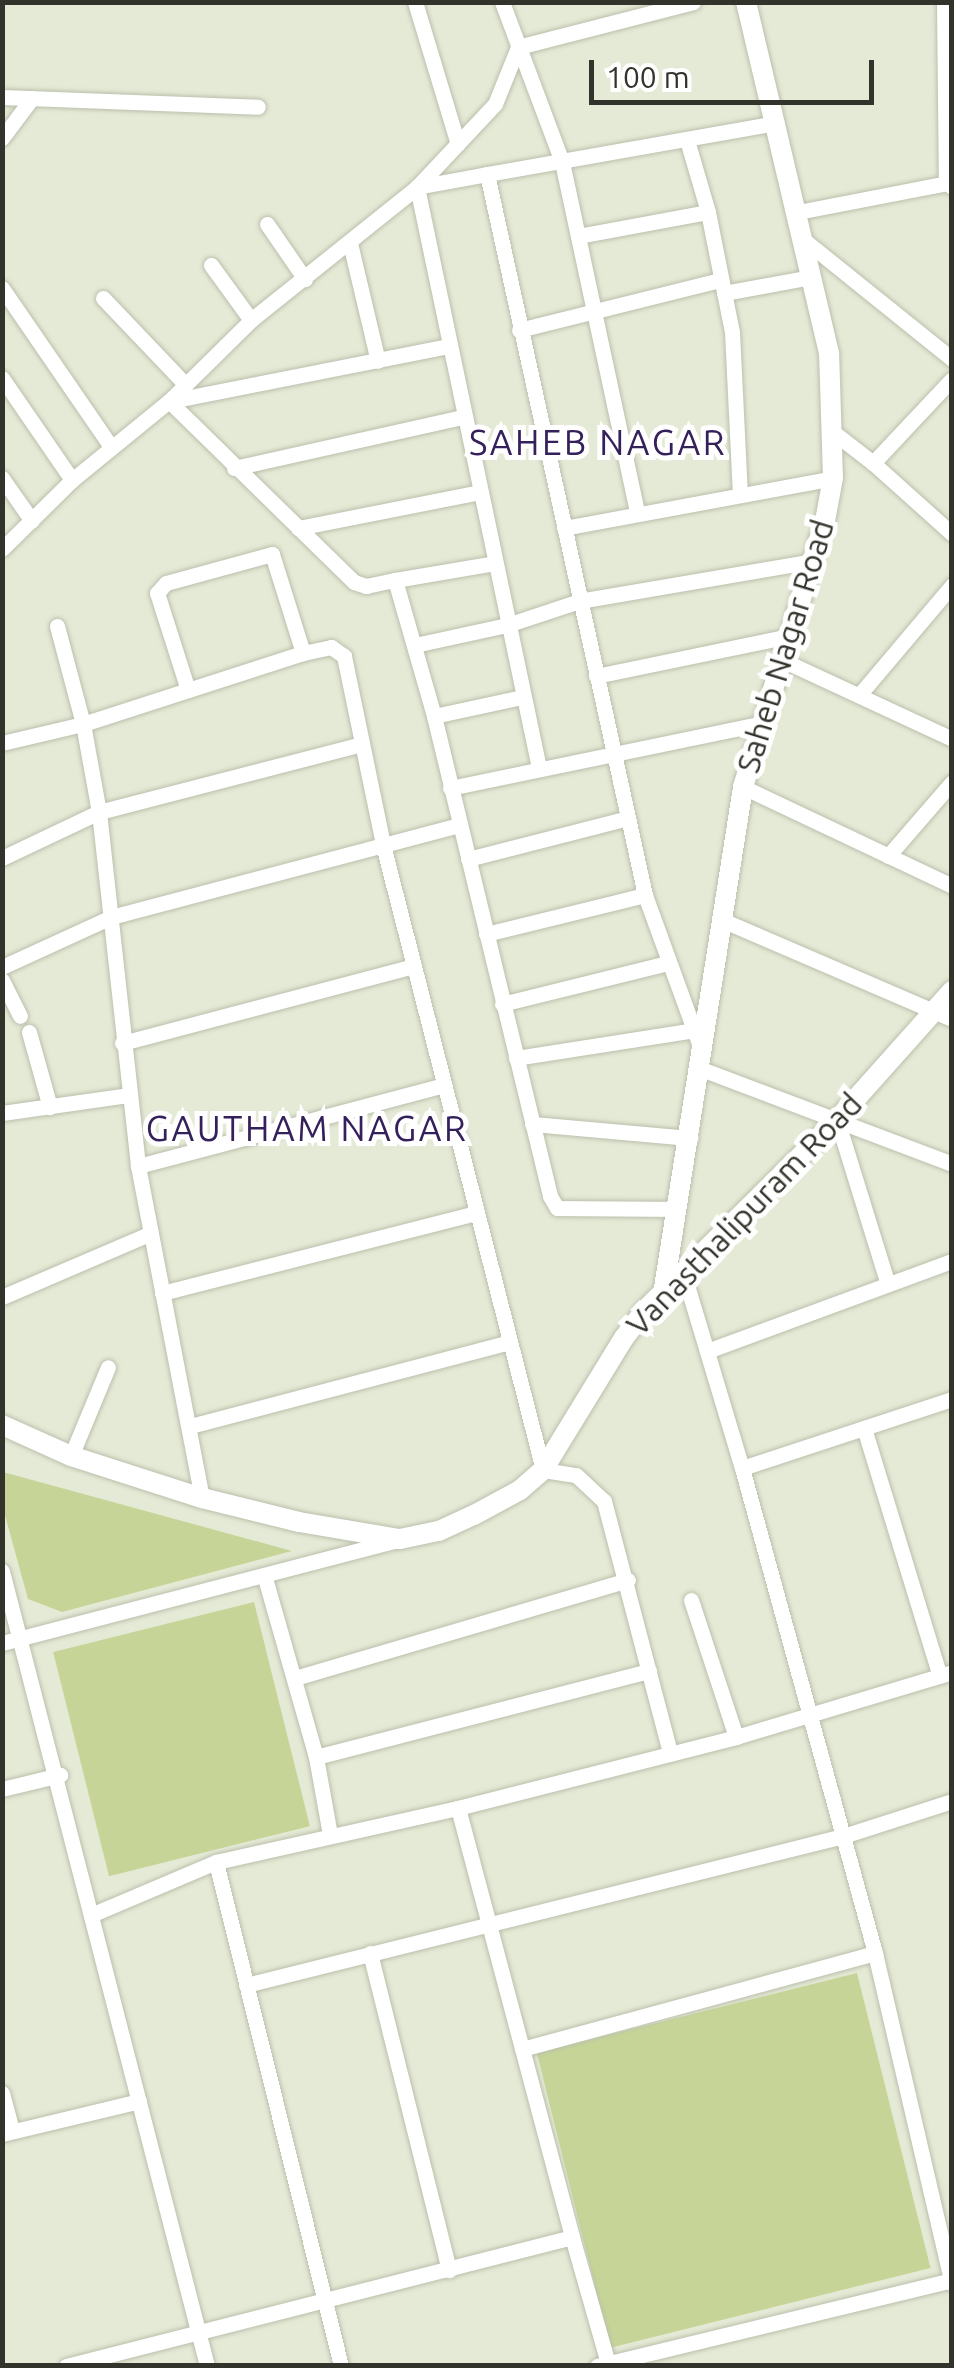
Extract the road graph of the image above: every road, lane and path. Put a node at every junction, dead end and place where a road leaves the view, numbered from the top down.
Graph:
1 (415, 2) edge
2 (502, 2) edge
3 (694, 2) edge
4 (746, 2) edge
5 (944, 2) edge
6 (518, 46) junction
7 (2, 96) edge
8 (32, 98) junction
9 (258, 106) dead end
10 (777, 123) junction
11 (2, 138) edge
12 (686, 140) junction
13 (458, 144) junction
14 (562, 162) junction
15 (487, 174) junction
16 (950, 183) edge
17 (417, 186) junction
18 (708, 212) junction
19 (798, 212) junction
20 (267, 224) dead end
21 (578, 236) junction
22 (804, 240) junction
23 (350, 243) junction
24 (211, 265) dead end
25 (811, 277) junction
26 (306, 279) junction
27 (722, 286) junction
28 (2, 288) edge
29 (103, 298) dead end
30 (594, 310) junction
31 (251, 320) junction
32 (519, 330) junction
33 (448, 346) junction
34 (952, 359) edge
35 (378, 361) junction
36 (2, 378) edge
37 (952, 379) edge
38 (185, 384) junction
39 (169, 401) junction
40 (463, 416) junction
41 (833, 432) junction
42 (110, 445) junction
43 (873, 463) junction
44 (234, 468) junction
45 (2, 478) edge
46 (834, 478) junction
47 (72, 480) junction
48 (479, 492) junction
49 (740, 493) junction
50 (638, 512) junction
51 (32, 521) junction
52 (298, 528) junction
53 (564, 528) junction
54 (952, 534) edge
55 (2, 549) edge
56 (812, 561) junction
57 (495, 563) junction
58 (395, 580) junction
59 (952, 585) edge
60 (579, 602) junction
61 (507, 625) junction
62 (57, 626) dead end
63 (790, 636) junction
64 (414, 644) junction
65 (303, 653) junction
66 (780, 659) junction
67 (596, 676) junction
68 (188, 690) junction
69 (860, 694) junction
70 (522, 697) junction
71 (434, 716) junction
72 (83, 724) junction
73 (759, 724) junction
74 (952, 739) edge
75 (2, 743) edge
76 (360, 744) junction
77 (613, 752) junction
78 (539, 768) junction
79 (952, 782) edge
80 (742, 787) junction
81 (450, 788) junction
82 (98, 812) junction
83 (628, 818) junction
84 (460, 824) junction
85 (383, 845) junction
86 (888, 856) junction
87 (2, 858) edge
88 (468, 859) junction
89 (952, 886) edge
90 (645, 895) junction
91 (112, 917) junction
92 (722, 920) junction
93 (486, 934) junction
94 (668, 963) junction
95 (3, 966) edge
96 (414, 966) junction
97 (2, 980) edge
98 (952, 991) edge
99 (502, 1004) junction
100 (943, 1015) edge
101 (20, 1016) dead end
102 (694, 1030) junction
103 (29, 1032) dead end
104 (122, 1044) junction
105 (516, 1058) junction
106 (702, 1061) junction
107 (444, 1086) junction
108 (128, 1095) junction
109 (50, 1107) junction
110 (2, 1113) edge
111 (836, 1120) junction
112 (532, 1124) junction
113 (690, 1138) junction
114 (952, 1164) edge
115 (138, 1166) junction
116 (678, 1209) junction
117 (475, 1212) junction
118 (151, 1233) junction
119 (952, 1261) edge
120 (684, 1276) junction
121 (886, 1282) junction
122 (162, 1293) junction
123 (663, 1294) junction
124 (2, 1297) edge
125 (507, 1343) junction
126 (707, 1351) junction
127 (108, 1366) dead end
128 (952, 1398) edge
129 (2, 1425) edge
130 (190, 1426) junction
131 (864, 1428) junction
132 (71, 1456) junction
133 (742, 1468) junction
134 (543, 1470) junction
135 (202, 1498) junction
136 (400, 1539) junction
137 (2, 1571) edge
138 (265, 1578) junction
139 (628, 1580) junction
140 (691, 1600) dead end
141 (22, 1638) junction
142 (2, 1643) edge
143 (649, 1671) junction
144 (946, 1674) edge
145 (295, 1678) junction
146 (811, 1716) junction
147 (736, 1737) junction
148 (670, 1753) junction
149 (316, 1756) junction
150 (58, 1775) junction
151 (2, 1789) edge
152 (952, 1801) edge
153 (458, 1808) junction
154 (330, 1835) junction
155 (843, 1836) junction
156 (216, 1862) junction
157 (91, 1915) junction
158 (491, 1926) junction
159 (370, 1953) junction
160 (874, 1953) junction
161 (246, 1985) junction
162 (522, 2050) junction
163 (2, 2093) edge
164 (139, 2101) junction
165 (7, 2133) edge
166 (572, 2237) junction
167 (449, 2270) junction
168 (951, 2281) edge
169 (326, 2300) junction
170 (199, 2331) junction
171 (602, 2364) edge
172 (66, 2366) edge
173 (207, 2366) edge
174 (342, 2366) edge

1 - 13 street
2 - 6 street
3 - 6 street
4 - 10 street, Saheb Nagar Road
5 - 16 street
6 - 13 street
6 - 14 street
7 - 8 street
8 - 9 street
8 - 11 street
10 - 12 street
10 - 19 street, Saheb Nagar Road
12 - 14 street
12 - 18 street
13 - 17 street
14 - 15 street
14 - 21 street
15 - 17 street
15 - 32 street
16 - 19 street
17 - 23 street
17 - 33 street
18 - 21 street
18 - 27 street
19 - 22 street, Saheb Nagar Road
20 - 26 street
21 - 30 street
22 - 25 street, Saheb Nagar Road
22 - 34 street
23 - 26 street
23 - 35 street
24 - 31 street
25 - 27 street
25 - 41 street, Saheb Nagar Road
26 - 31 street
27 - 30 street
27 - 49 street
28 - 42 street
29 - 38 street
30 - 32 street
30 - 50 street
31 - 38 street
32 - 53 street
33 - 35 street
33 - 40 street
35 - 39 street
36 - 47 street
37 - 43 street
38 - 39 street
39 - 42 street
39 - 44 street
40 - 44 street
40 - 48 street
41 - 43 street
41 - 46 street, Saheb Nagar Road
42 - 47 street
43 - 54 street
44 - 52 street
45 - 51 street
46 - 49 street
46 - 56 street, Saheb Nagar Road
47 - 51 street
48 - 52 street
48 - 57 street
49 - 50 street
50 - 53 street
51 - 55 street
52 - 58 street
53 - 60 street
56 - 60 street
56 - 63 street, Saheb Nagar Road
57 - 58 street
57 - 61 street
58 - 64 street
59 - 69 street
60 - 61 street
60 - 67 street
61 - 64 street
61 - 70 street
62 - 72 street
63 - 66 street, Saheb Nagar Road
63 - 67 street
64 - 71 street
65 - 68 street
65 - 68 street
65 - 76 street
66 - 69 street
66 - 73 street, Saheb Nagar Road
67 - 77 street
68 - 72 street
69 - 74 street
70 - 71 street
70 - 78 street
71 - 81 street
72 - 75 street
72 - 82 street
73 - 77 street
73 - 80 street, Saheb Nagar Road
76 - 82 street
76 - 85 street
77 - 78 street
77 - 83 street
78 - 81 street
79 - 86 street
80 - 86 street
80 - 92 street, Saheb Nagar Road
81 - 84 street
82 - 87 street
82 - 91 street
83 - 88 street
83 - 90 street
84 - 85 street
84 - 88 street
85 - 91 street
85 - 96 street
86 - 89 street
88 - 93 street
90 - 93 street
90 - 94 street
91 - 95 street
91 - 104 street
92 - 100 street
92 - 106 street, Saheb Nagar Road
93 - 99 street
94 - 99 street
94 - 102 street
96 - 104 street
96 - 107 street
97 - 101 street
98 - 100 street, Vanasthalipuram Road
99 - 105 street
100 - 111 street, Vanasthalipuram Road
102 - 105 street
102 - 106 street
103 - 109 street
104 - 108 street
105 - 112 street
106 - 111 street
106 - 113 street, Saheb Nagar Road
107 - 115 street
107 - 117 street
108 - 109 street
108 - 115 street
109 - 110 street
111 - 114 street
111 - 120 street, Vanasthalipuram Road
111 - 121 street
112 - 113 street
112 - 116 street
113 - 116 street, Saheb Nagar Road
115 - 118 street
116 - 123 street, Saheb Nagar Road
117 - 122 street
117 - 125 street
118 - 122 street
118 - 124 street
119 - 121 street
120 - 123 street, Vanasthalipuram Road
120 - 126 street
121 - 126 street
122 - 130 street
123 - 134 street, Vanasthalipuram Road
125 - 130 street
125 - 134 street
126 - 133 street
127 - 132 street
128 - 131 street
129 - 132 street, Vanasthalipuram Road
130 - 135 street
131 - 133 street
131 - 144 street
132 - 135 street, Vanasthalipuram Road
133 - 146 street
134 - 136 street, Vanasthalipuram Road
134 - 139 street
135 - 136 street, Vanasthalipuram Road
136 - 138 street
137 - 141 street
138 - 141 street
138 - 145 street
139 - 143 street
139 - 145 street
140 - 147 street
141 - 142 street
141 - 150 street
143 - 148 street
143 - 149 street
144 - 146 street
145 - 149 street
146 - 147 street
146 - 155 street
147 - 148 street
148 - 153 street
149 - 154 street
150 - 151 street
150 - 157 street
152 - 155 street
153 - 154 street
153 - 158 street
154 - 156 street
155 - 158 street
155 - 160 street
156 - 157 street
156 - 161 street
157 - 164 street
158 - 159 street
158 - 162 street
159 - 161 street
159 - 167 street
160 - 162 street
160 - 168 street
161 - 169 street
162 - 166 street
163 - 165 street
164 - 165 street
164 - 170 street
166 - 167 street
166 - 171 street
167 - 169 street
168 - 171 street
169 - 170 street
169 - 174 street
170 - 172 street
170 - 173 street

